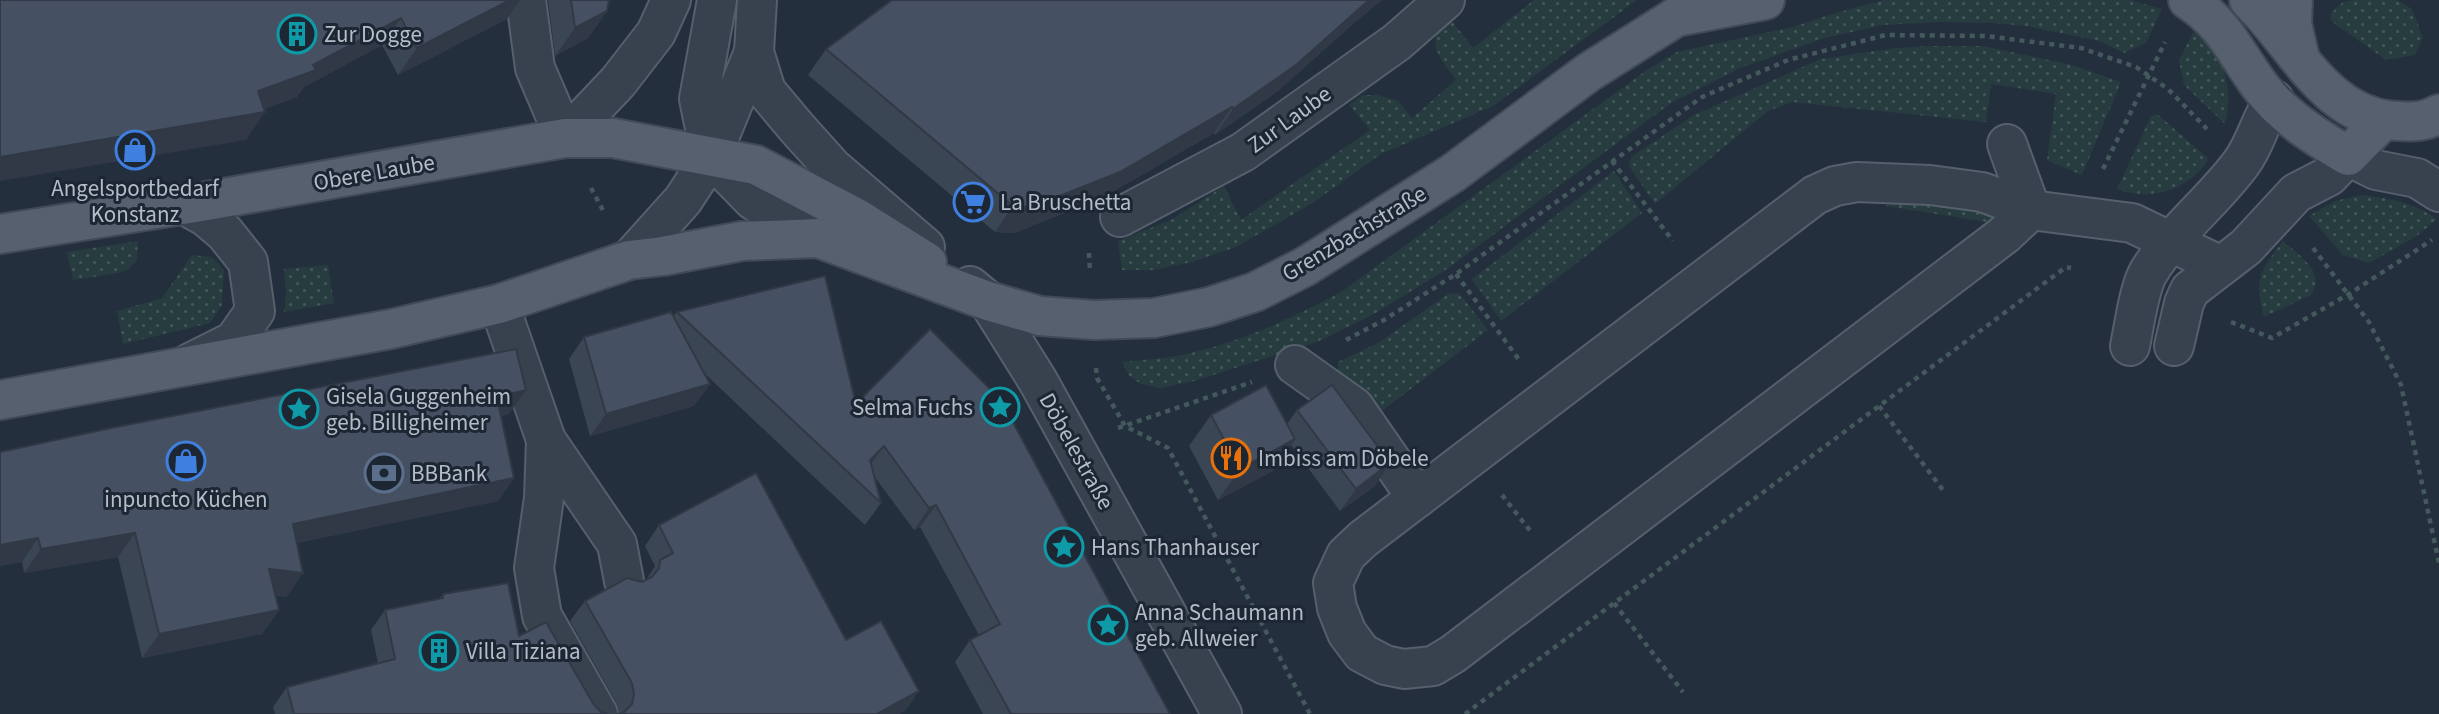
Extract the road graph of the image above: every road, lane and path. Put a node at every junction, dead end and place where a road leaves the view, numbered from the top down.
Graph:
1 (526, 0) edge
2 (671, 0) edge
3 (717, 0) edge
4 (757, 0) edge
5 (1445, 0) edge
6 (1765, 0) edge
7 (2188, 0) edge
8 (2249, 0) edge
9 (2293, 0) edge
10 (1686, 8) edge
11 (754, 52) junction
12 (2300, 61) junction
13 (2149, 75) dead end
14 (2274, 100) junction
15 (2439, 114) edge
16 (2382, 121) junction
17 (565, 138) junction
18 (2007, 144) dead end
19 (711, 156) junction
20 (2348, 156) junction
21 (1612, 161) junction
22 (2439, 192) edge
23 (183, 204) junction
24 (2031, 210) junction
25 (1120, 217) dead end
26 (0, 234) edge
27 (2439, 235) edge
28 (818, 238) junction
29 (2171, 242) junction
30 (629, 260) junction
31 (2221, 266) junction
32 (2066, 267) dead end
33 (1456, 274) junction
34 (1703, 281) junction
35 (988, 300) junction
36 (499, 304) junction
37 (1094, 320) junction
38 (2130, 346) dead end
39 (2174, 346) dead end
40 (1295, 365) junction
41 (182, 367) junction
42 (1547, 397) junction
43 (0, 401) edge
44 (1879, 406) junction
45 (1125, 426) junction
46 (546, 440) junction
47 (1471, 456) junction
48 (1943, 490) dead end
49 (1417, 498) junction
50 (2439, 563) edge
51 (1561, 572) junction
52 (624, 581) edge
53 (1614, 603) junction
54 (1683, 692) dead end
55 (598, 714) edge
56 (1222, 714) edge
57 (1310, 714) edge
58 (1465, 714) edge

1 - 17 street
2 - 17 street
3 - 19 street
4 - 11 street
5 - 25 street, Zur Laube
6 - 10 main road, Grenzbachstraße
7 - 14 main road
8 - 12 main road
9 - 12 main road
10 - 37 main road, Grenzbachstraße
11 - 19 street
11 - 35 street, Döbelestraße
12 - 14 main road
12 - 16 main road
13 - 21 path
14 - 20 main road
14 - 29 street
15 - 16 main road
16 - 20 main road
17 - 19 main road, Obere Laube
17 - 23 main road, Obere Laube
17 - 30 path
18 - 24 street
19 - 28 street
19 - 30 street
19 - 35 main road, Döbelestraße
20 - 22 street
20 - 31 street
21 - 33 path
21 - 34 path
23 - 26 main road, Obere Laube
23 - 41 street
24 - 29 street
24 - 34 street
24 - 51 street
27 - 50 path
28 - 30 main road
28 - 35 main road
29 - 31 street
29 - 38 street
30 - 36 main road
31 - 39 street
32 - 44 path
33 - 40 path
33 - 42 path
34 - 42 street
35 - 37 main road, Grenzbachstraße
35 - 56 street, Döbelestraße
36 - 41 main road
36 - 46 street
37 - 45 path
40 - 45 path
40 - 49 street
41 - 43 main road
42 - 47 street
44 - 48 path
44 - 53 path
45 - 57 path
46 - 52 street
46 - 55 street
47 - 49 street
47 - 51 path
49 - 51 street
53 - 54 path
53 - 58 path

